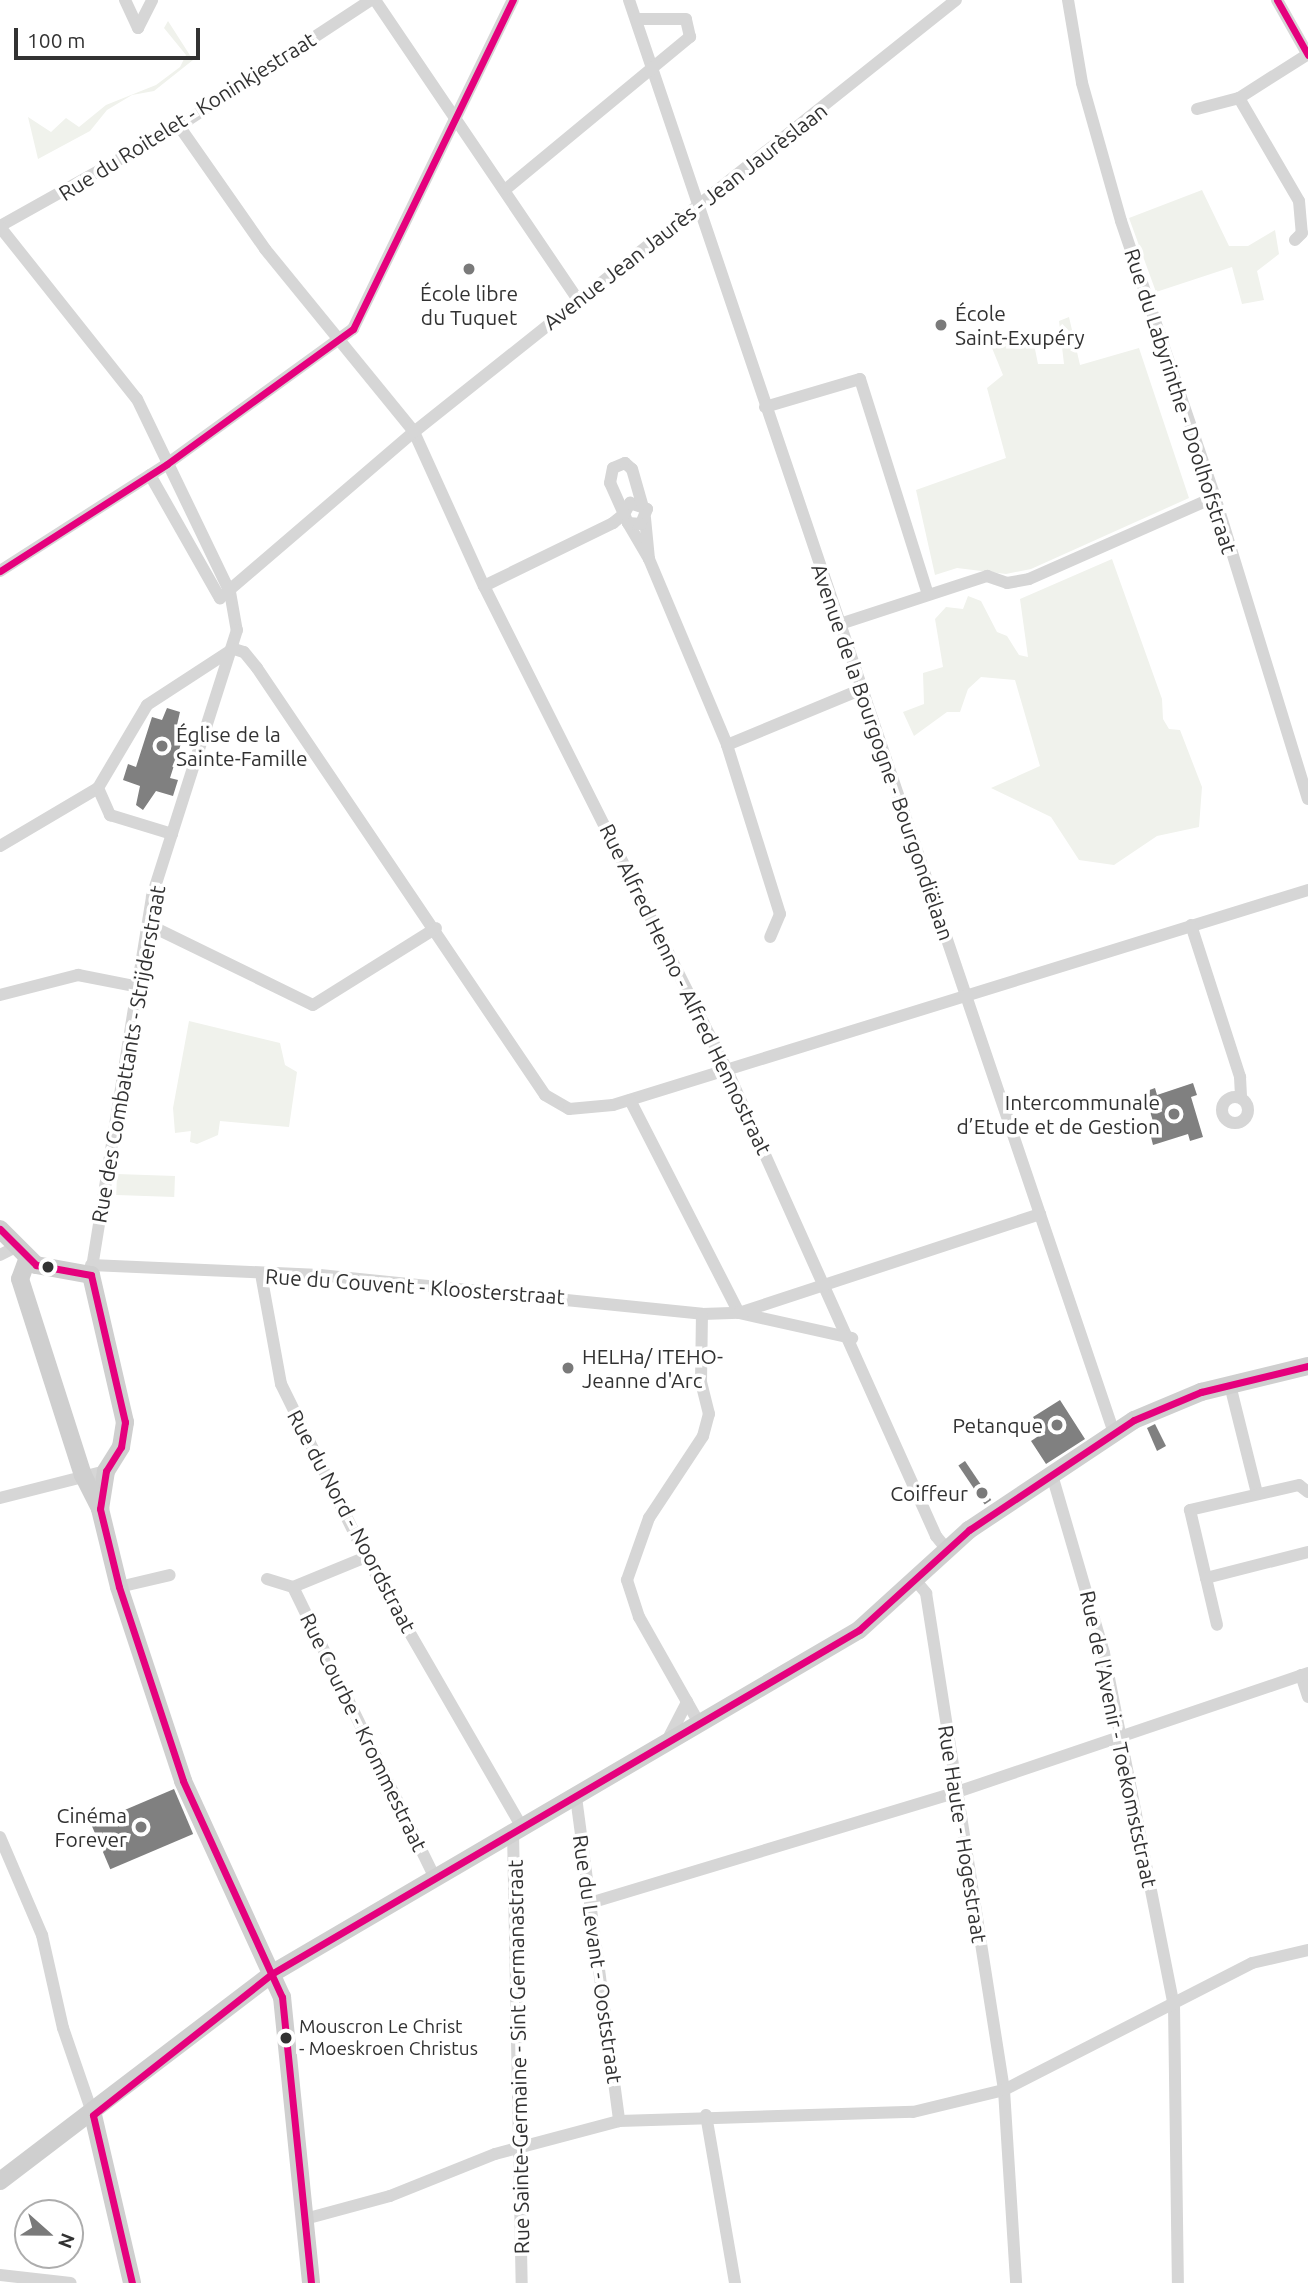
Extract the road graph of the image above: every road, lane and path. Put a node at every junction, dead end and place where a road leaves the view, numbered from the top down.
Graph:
1 (125, 0) edge
2 (152, 0) edge
3 (373, 0) edge
4 (513, 0) edge
5 (629, 0) edge
6 (956, 0) edge
7 (1068, 0) edge
8 (1277, 0) edge
9 (636, 19) junction
10 (1308, 54) edge
11 (651, 71) junction
12 (1239, 98) junction
13 (1197, 109) dead end
14 (456, 119) junction
15 (179, 126) junction
16 (506, 189) junction
17 (697, 206) junction
18 (0, 227) edge
19 (1296, 240) dead end
20 (578, 300) junction
21 (338, 340) junction
22 (765, 407) junction
23 (415, 432) junction
24 (167, 464) junction
25 (150, 475) junction
26 (1215, 497) junction
27 (642, 504) junction
28 (626, 518) junction
29 (645, 518) junction
30 (649, 559) junction
31 (0, 571) edge
32 (484, 586) junction
33 (230, 592) junction
34 (928, 595) junction
35 (840, 624) junction
36 (233, 649) junction
37 (862, 689) junction
38 (727, 745) junction
39 (98, 788) junction
40 (1308, 799) edge
41 (172, 834) junction
42 (0, 846) edge
43 (1308, 890) edge
44 (149, 925) junction
45 (1191, 925) junction
46 (436, 928) junction
47 (770, 937) dead end
48 (140, 987) junction
49 (966, 994) junction
50 (0, 995) edge
51 (726, 1068) junction
52 (1241, 1098) dead end
53 (630, 1100) junction
54 (1040, 1214) junction
55 (0, 1229) edge
56 (14, 1254) edge
57 (91, 1270) junction
58 (261, 1274) junction
59 (828, 1285) junction
60 (739, 1313) junction
61 (702, 1314) junction
62 (852, 1339) junction
63 (1308, 1366) edge
64 (1230, 1385) junction
65 (1114, 1433) junction
66 (106, 1471) junction
67 (83, 1475) junction
68 (1052, 1475) junction
69 (1308, 1492) edge
70 (1257, 1493) junction
71 (0, 1498) edge
72 (100, 1509) junction
73 (948, 1551) junction
74 (1308, 1552) edge
75 (366, 1557) junction
76 (170, 1575) dead end
77 (1206, 1578) junction
78 (267, 1579) dead end
79 (916, 1581) junction
80 (119, 1587) junction
81 (293, 1587) junction
82 (1217, 1625) dead end
83 (1304, 1674) edge
84 (1308, 1698) edge
85 (687, 1702) junction
86 (699, 1723) junction
87 (1121, 1733) junction
88 (668, 1739) junction
89 (957, 1792) junction
90 (576, 1797) junction
91 (518, 1829) junction
92 (0, 1837) edge
93 (435, 1878) junction
94 (590, 1903) junction
95 (1308, 1950) edge
96 (273, 1973) junction
97 (1174, 2005) junction
98 (1004, 2090) junction
99 (93, 2115) junction
100 (706, 2115) junction
101 (619, 2121) junction
102 (520, 2147) junction
103 (0, 2181) edge
104 (305, 2219) junction
105 (0, 2275) edge
106 (71, 2283) edge
107 (132, 2283) edge
108 (311, 2283) edge
109 (522, 2283) edge
110 (736, 2283) edge
111 (1016, 2283) edge
112 (1178, 2283) edge

1 - 2 street
3 - 14 street
3 - 15 street, Rue du Roitelet - Koninkjestraat
4 - 14 street
5 - 9 street, Avenue de la Bourgogne - Bourgondiëlaan
6 - 17 street, Avenue Jean Jaurès - Jean Jaurèslaan
7 - 26 street, Rue du Labyrinthe - Doolhofstraat
8 - 10 street
9 - 11 street, Avenue de la Bourgogne - Bourgondiëlaan
9 - 11 street
10 - 12 street
11 - 16 street
11 - 17 street, Avenue de la Bourgogne - Bourgondiëlaan
12 - 13 street
12 - 19 street
14 - 16 street
14 - 21 street
15 - 18 street, Rue du Roitelet - Koninkjestraat
15 - 21 street, Rue Alfred Henno - Alfred Hennostraat
16 - 20 street
17 - 20 street, Avenue Jean Jaurès - Jean Jaurèslaan
17 - 22 street, Avenue de la Bourgogne - Bourgondiëlaan
18 - 24 street
20 - 23 street, Avenue Jean Jaurès - Jean Jaurèslaan
21 - 23 street, Rue Alfred Henno - Alfred Hennostraat
21 - 24 street
22 - 34 street
22 - 35 street, Avenue de la Bourgogne - Bourgondiëlaan
23 - 32 street, Rue Alfred Henno - Alfred Hennostraat
23 - 33 street, Avenue Jean Jaurès - Jean Jaurèslaan
24 - 25 street
24 - 33 street
25 - 31 street
25 - 33 street
26 - 34 street
26 - 40 street, Rue du Labyrinthe - Doolhofstraat
27 - 28 street
27 - 28 street
27 - 29 street
28 - 29 street
28 - 30 street
28 - 32 street
29 - 30 street
30 - 38 street
32 - 51 street, Rue Alfred Henno - Alfred Hennostraat
33 - 36 street
34 - 35 street
35 - 37 street, Avenue de la Bourgogne - Bourgondiëlaan
36 - 39 street
36 - 41 street, Rue des Combattants - Strijderstraat
36 - 46 street
37 - 38 street
37 - 49 street, Avenue de la Bourgogne - Bourgondiëlaan
38 - 47 street
39 - 41 street
39 - 42 street
41 - 44 street, Rue des Combattants - Strijderstraat
43 - 45 street
44 - 46 street
44 - 48 street, Rue des Combattants - Strijderstraat
45 - 49 street
45 - 52 street
46 - 53 street
48 - 50 street
48 - 57 street, Rue des Combattants - Strijderstraat
49 - 51 street
49 - 54 street, Avenue de la Bourgogne - Bourgondiëlaan
51 - 53 street
51 - 59 street, Rue Alfred Henno - Alfred Hennostraat
53 - 60 street
54 - 59 street, Rue du Couvent - Kloosterstraat
54 - 65 street, Avenue de la Bourgogne - Bourgondiëlaan
55 - 56 street
56 - 57 street
56 - 67 street
57 - 58 street, Rue du Couvent - Kloosterstraat
57 - 66 street
58 - 61 street, Rue du Couvent - Kloosterstraat
58 - 75 street, Rue du Nord - Noordstraat
59 - 60 street, Rue du Couvent - Kloosterstraat
59 - 62 street, Rue Alfred Henno - Alfred Hennostraat
60 - 61 street, Rue du Couvent - Kloosterstraat
60 - 62 street, Rue du Couvent - Kloosterstraat
61 - 85 street
62 - 73 street, Rue Alfred Henno - Alfred Hennostraat
63 - 64 street
64 - 65 street
64 - 70 street
65 - 68 street
66 - 67 street
66 - 72 street
67 - 71 street
67 - 72 street
68 - 73 street
68 - 87 street, Rue de l'Avenir - Toekomststraat
69 - 70 street
70 - 77 street
72 - 80 street
73 - 79 street
74 - 77 street
75 - 81 street
75 - 91 street, Rue du Nord - Noordstraat
76 - 80 street
77 - 82 street
78 - 81 street
79 - 86 street
79 - 89 street, Rue Haute - Hogestraat
80 - 96 street
81 - 93 street, Rue Courbe - Krommestraat
83 - 84 street
83 - 87 street
85 - 86 street
85 - 88 street
86 - 88 street
87 - 89 street
87 - 97 street, Rue de l'Avenir - Toekomststraat
88 - 90 street
89 - 94 street
89 - 98 street, Rue Haute - Hogestraat
90 - 91 street
90 - 94 street, Rue du Levant - Ooststraat
91 - 93 street
91 - 102 street, Rue Sainte-Germaine - Sint Germanastraat
92 - 99 street
93 - 96 street
94 - 101 street, Rue du Levant - Ooststraat
95 - 97 street
96 - 99 street
96 - 104 street
97 - 98 street
97 - 112 street, Rue de l'Avenir - Toekomststraat
98 - 100 street
98 - 111 street, Rue Haute - Hogestraat
99 - 103 street
99 - 107 street
100 - 101 street
100 - 110 street
101 - 102 street
102 - 104 street
102 - 109 street, Rue Sainte-Germaine - Sint Germanastraat
104 - 108 street
105 - 106 street

